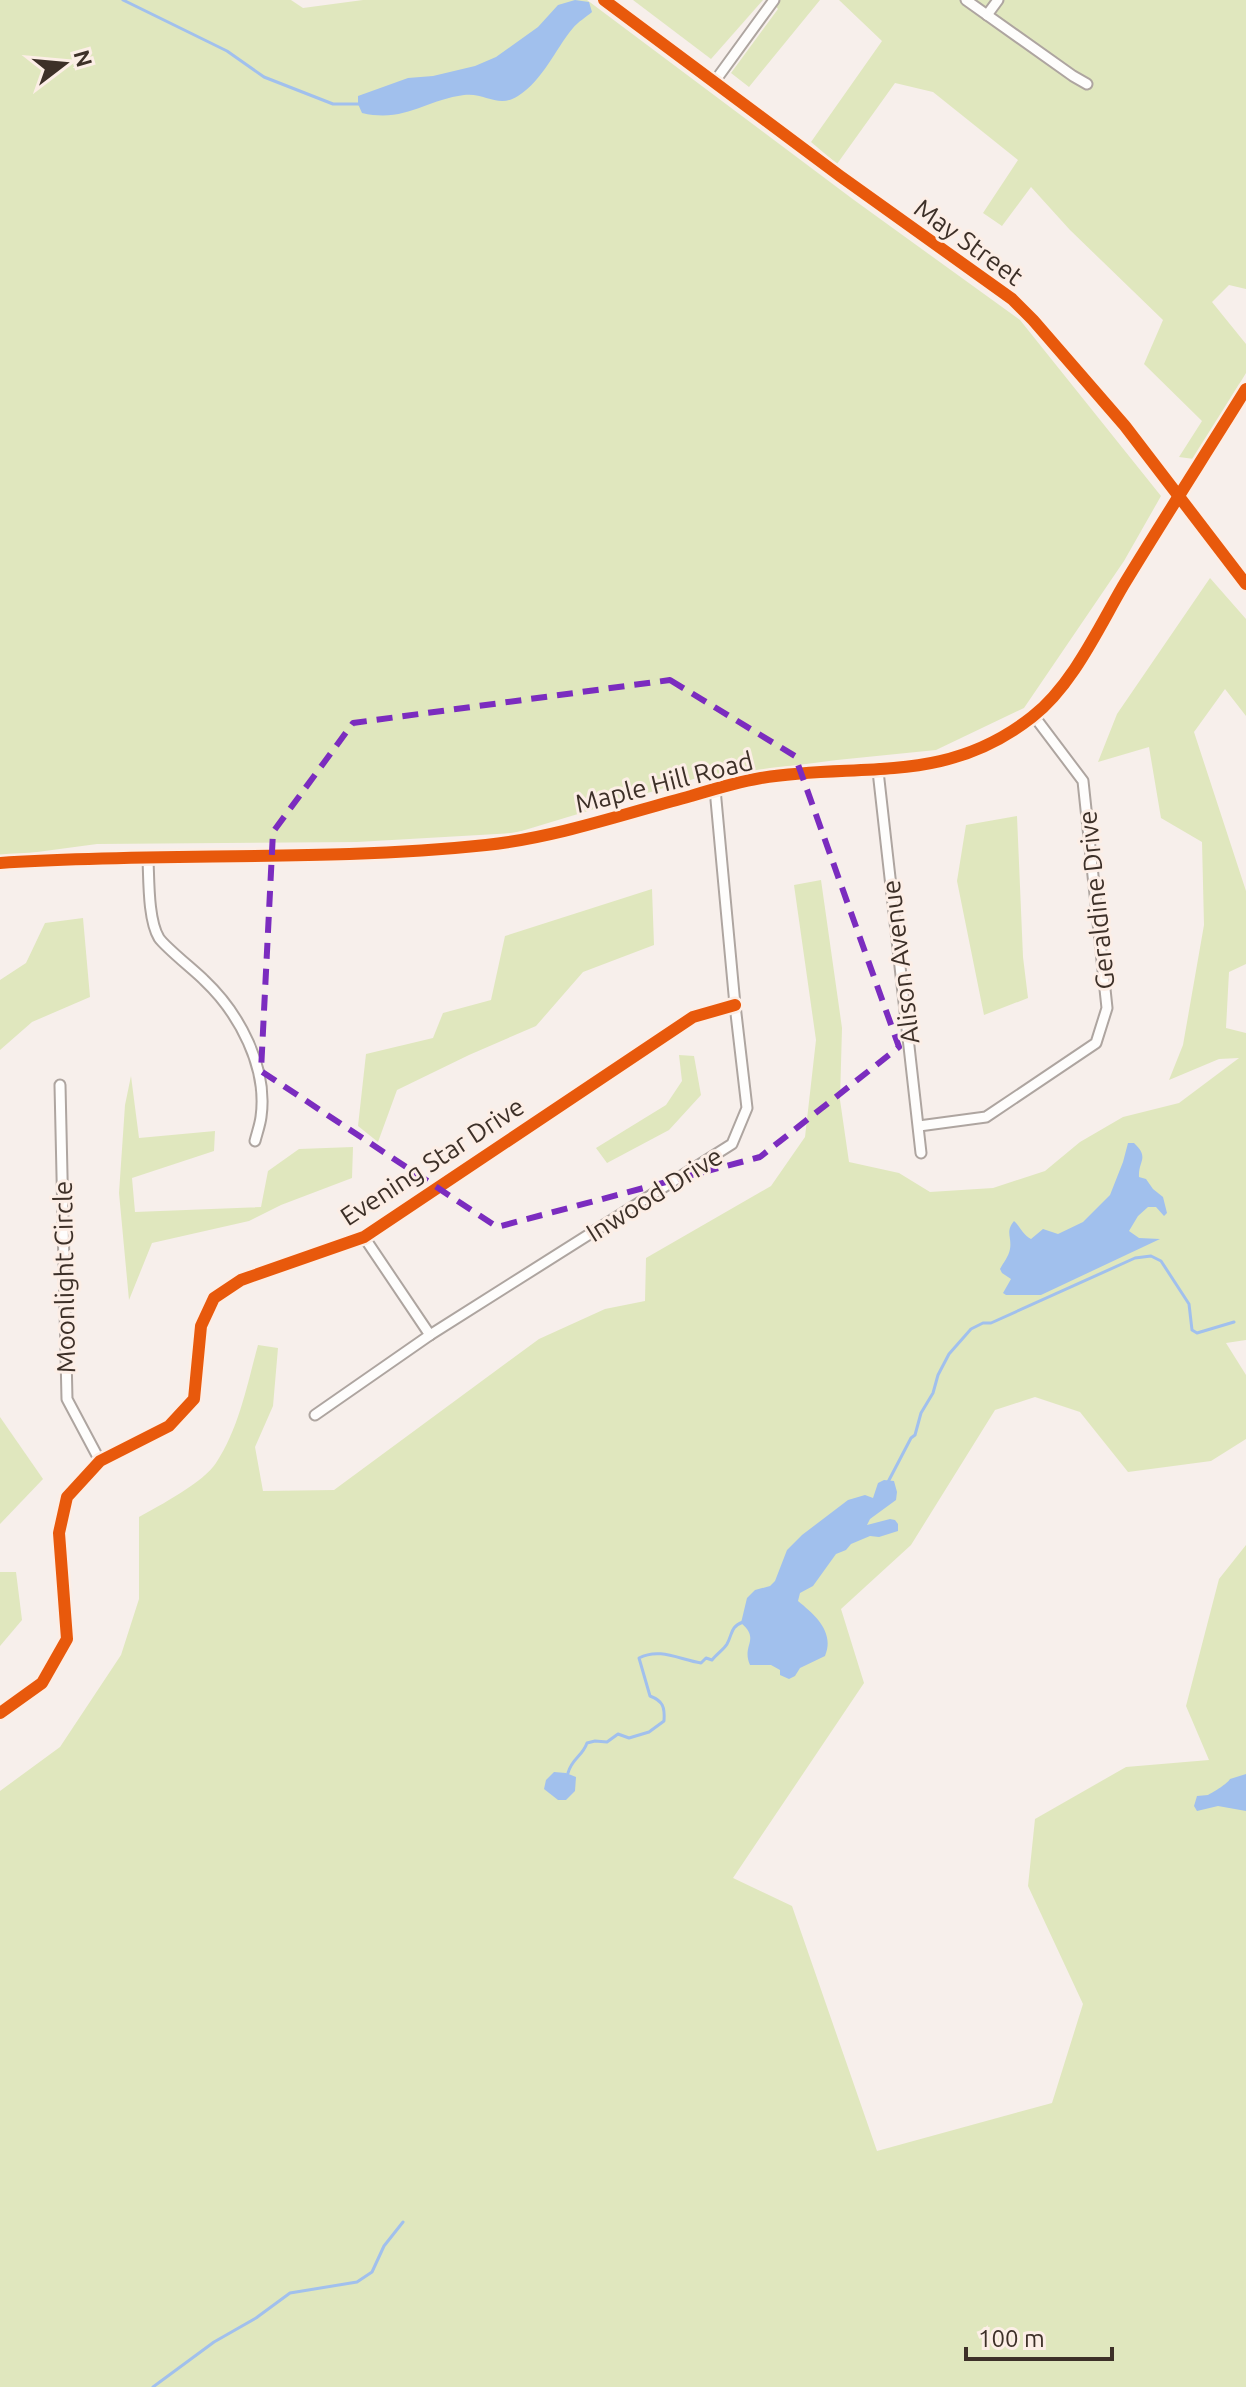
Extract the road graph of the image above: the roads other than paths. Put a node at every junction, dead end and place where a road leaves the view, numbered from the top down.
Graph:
1 (604, 0) edge
2 (774, 0) edge
3 (966, 0) edge
4 (998, 0) edge
5 (987, 15) junction
6 (715, 81) junction
7 (1087, 84) dead end
8 (1246, 389) edge
9 (1179, 498) junction
10 (1246, 584) edge
11 (1034, 716) junction
12 (878, 771) junction
13 (715, 789) junction
14 (148, 859) junction
15 (0, 863) edge
16 (735, 1005) junction
17 (60, 1085) dead end
18 (919, 1126) junction
19 (255, 1141) dead end
20 (921, 1153) dead end
21 (364, 1237) junction
22 (430, 1335) junction
23 (315, 1415) dead end
24 (100, 1461) junction
25 (0, 1713) edge

1 - 6 street, May Street
2 - 6 street
3 - 5 street
4 - 5 street
5 - 7 street
6 - 9 street, May Street
8 - 9 street, Maple Hill Road
9 - 10 street, May Street
9 - 11 street, Maple Hill Road
11 - 12 street, Maple Hill Road
11 - 18 street, Geraldine Drive
12 - 13 street, Maple Hill Road
12 - 18 street, Alison Avenue
13 - 14 street, Maple Hill Road
13 - 16 street, Inwood Drive
14 - 15 street, Maple Hill Road
14 - 19 street
16 - 21 street, Evening Star Drive
16 - 22 street, Inwood Drive
17 - 24 street, Moonlight Circle
18 - 20 street, Alison Avenue
21 - 22 street
21 - 24 street, Evening Star Drive
22 - 23 street, Inwood Drive
24 - 25 street, Evening Star Drive

